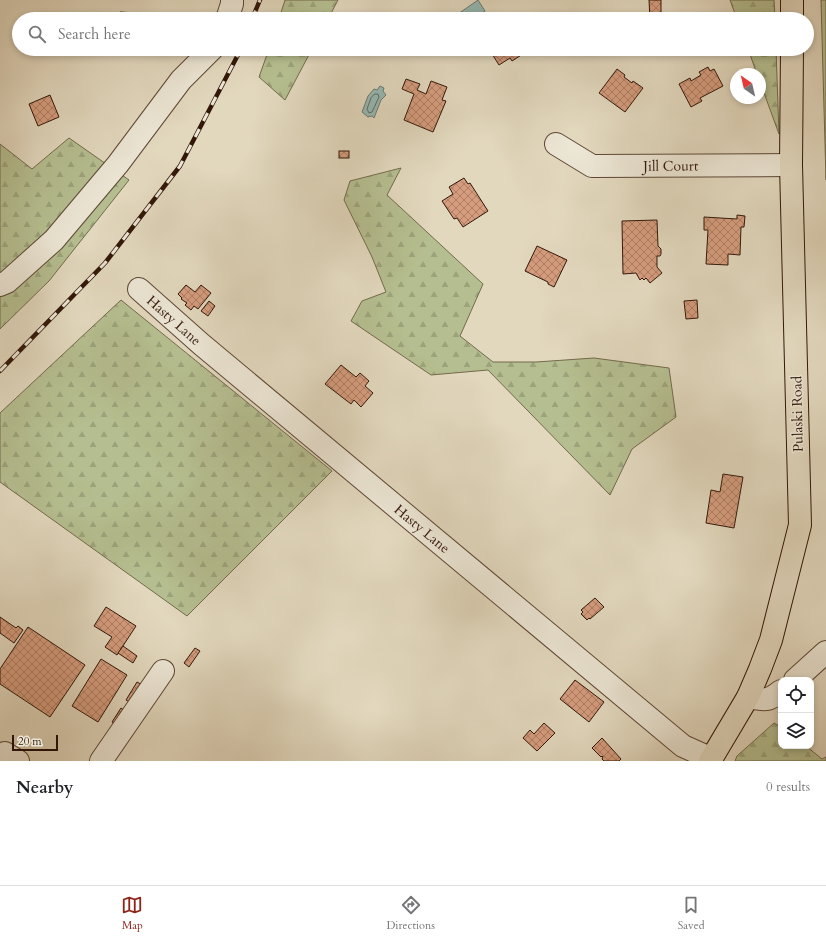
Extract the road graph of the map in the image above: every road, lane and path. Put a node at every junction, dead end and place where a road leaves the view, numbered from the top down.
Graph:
1 (232, 0) edge
2 (792, 0) edge
3 (229, 12) edge
4 (792, 12) edge
5 (205, 56) edge
6 (792, 56) edge
7 (556, 144) dead end
8 (791, 165) junction
9 (0, 285) edge
10 (139, 289) dead end
11 (826, 652) edge
12 (163, 671) dead end
13 (798, 677) edge
14 (778, 693) edge
15 (748, 697) junction
16 (711, 760) edge
17 (101, 761) edge

1 - 3 street
2 - 4 main road
5 - 9 street
6 - 8 main road, Pulaski Road
7 - 8 street, Jill Court
8 - 15 main road, Pulaski Road
10 - 16 street, Hasty Lane
11 - 13 street
12 - 17 street
14 - 15 street
15 - 16 main road, Pulaski Road

